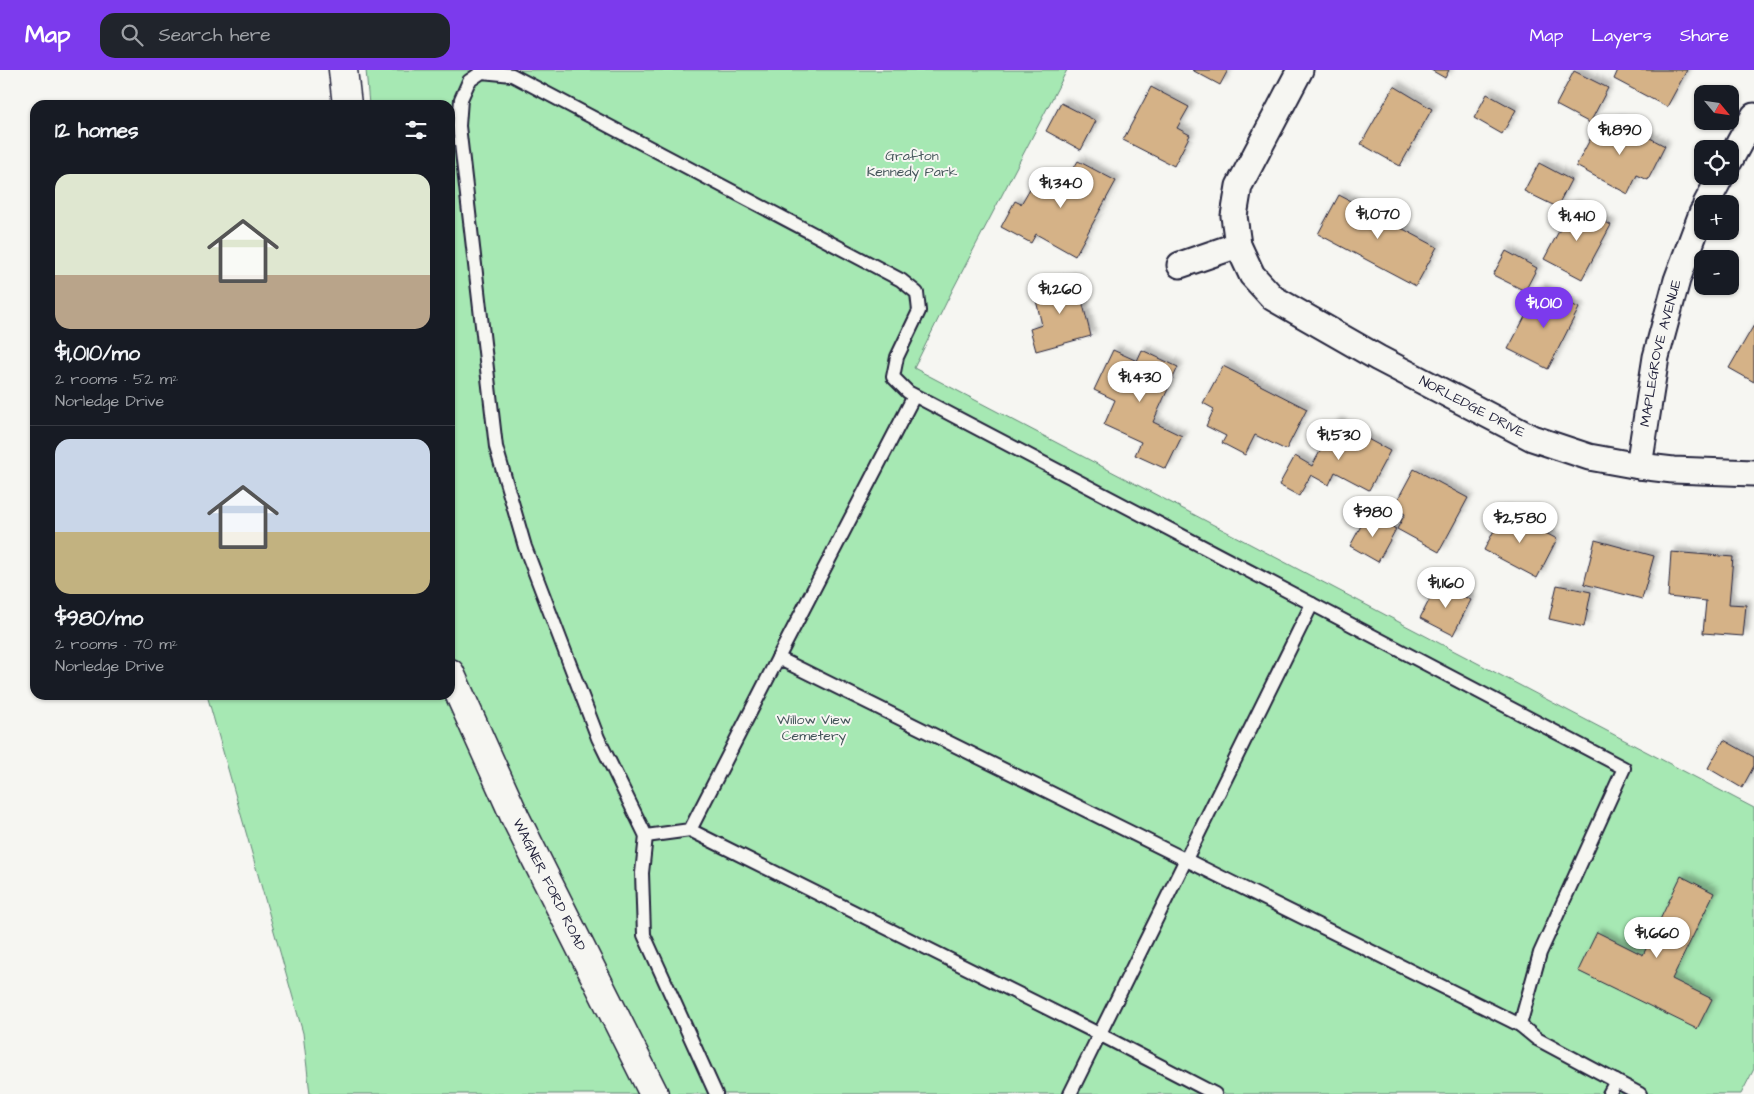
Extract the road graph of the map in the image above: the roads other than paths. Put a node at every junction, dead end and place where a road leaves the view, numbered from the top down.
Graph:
1 (343, 70) edge
2 (1300, 70) edge
3 (346, 100) edge
4 (1754, 116) edge
5 (1739, 144) edge
6 (1694, 234) edge
7 (1238, 245) junction
8 (1180, 265) dead end
9 (914, 396) junction
10 (1638, 466) junction
11 (1754, 474) edge
12 (1312, 604) junction
13 (778, 658) junction
14 (455, 684) edge
15 (690, 830) junction
16 (646, 836) junction
17 (1186, 860) junction
18 (1520, 1025) junction
19 (1099, 1034) junction
20 (1616, 1081) junction
21 (654, 1094) edge
22 (716, 1094) edge
23 (1070, 1094) edge
24 (1215, 1094) edge
25 (1609, 1094) edge
26 (1640, 1094) edge

1 - 3 main road
2 - 7 street, NORLEDGE DRIVE
4 - 5 street
6 - 10 street, MAPLEGROVE AVENUE
7 - 8 street
7 - 10 street, NORLEDGE DRIVE
9 - 12 lane
9 - 13 lane
9 - 16 lane
10 - 11 street, NORLEDGE DRIVE
12 - 17 lane
12 - 18 lane
13 - 15 lane
13 - 17 lane
14 - 21 main road, WAGNER FORD ROAD
15 - 16 lane
15 - 19 lane
16 - 22 lane
17 - 18 lane
17 - 19 lane
18 - 20 lane
19 - 23 lane
19 - 24 lane
20 - 25 lane
20 - 26 lane

